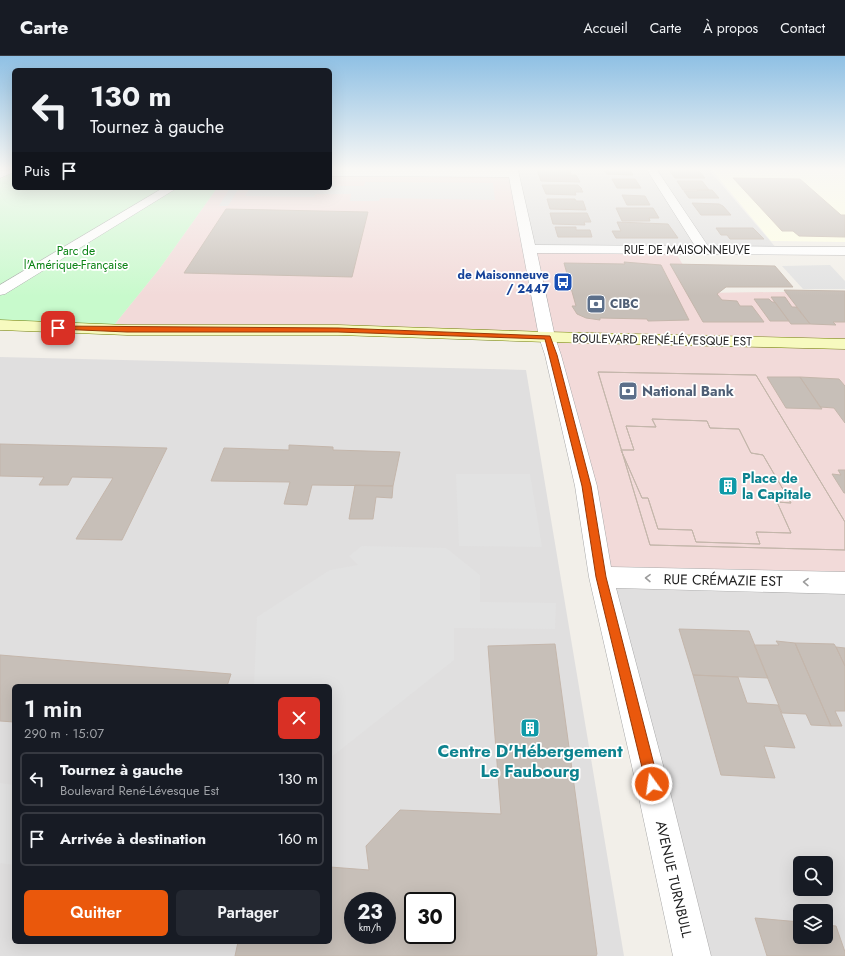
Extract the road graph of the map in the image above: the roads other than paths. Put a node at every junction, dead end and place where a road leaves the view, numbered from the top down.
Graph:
1 (131, 212) edge
2 (521, 212) edge
3 (679, 212) edge
4 (529, 248) junction
5 (704, 250) junction
6 (845, 251) edge
7 (0, 291) edge
8 (0, 325) edge
9 (547, 337) junction
10 (845, 344) edge
11 (601, 577) junction
12 (845, 583) edge
13 (692, 956) edge

1 - 7 street
2 - 4 street, AVENUE TURNBULL
3 - 5 street
4 - 5 street, RUE DE MAISONNEUVE
4 - 9 street, AVENUE TURNBULL
5 - 6 street, RUE DE MAISONNEUVE
8 - 9 main road, BOULEVARD RENÉ-LÉVESQUE EST
9 - 10 main road, BOULEVARD RENÉ-LÉVESQUE EST
9 - 11 street, AVENUE TURNBULL
12 -> 11 street, RUE CRÉMAZIE EST
11 - 13 street, AVENUE TURNBULL

